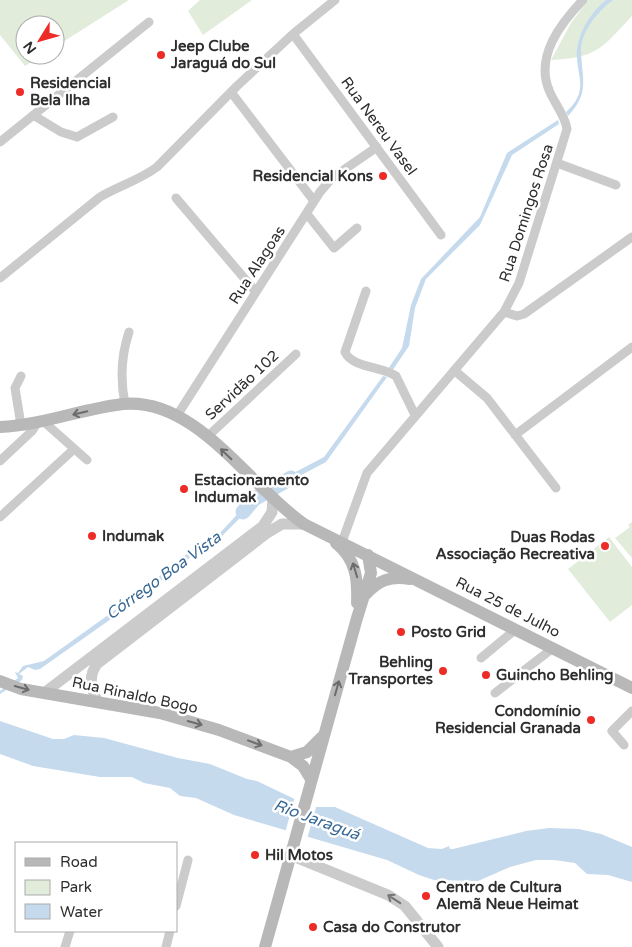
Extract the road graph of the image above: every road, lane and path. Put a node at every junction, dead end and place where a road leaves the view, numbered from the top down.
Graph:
1 (335, 0) edge
2 (583, 0) edge
3 (149, 22) dead end
4 (293, 34) junction
5 (231, 92) junction
6 (33, 115) junction
7 (113, 117) dead end
8 (0, 142) edge
9 (377, 147) junction
10 (557, 163) junction
11 (616, 185) dead end
12 (176, 198) dead end
13 (314, 201) junction
14 (307, 214) junction
15 (356, 228) dead end
16 (441, 235) dead end
17 (632, 237) edge
18 (0, 278) edge
19 (366, 291) dead end
20 (256, 292) junction
21 (504, 312) junction
22 (129, 332) dead end
23 (632, 347) edge
24 (296, 354) dead end
25 (455, 371) junction
26 (21, 376) dead end
27 (124, 404) junction
28 (178, 414) junction
29 (415, 415) junction
30 (40, 422) junction
31 (21, 425) junction
32 (0, 426) edge
33 (515, 435) junction
34 (207, 437) junction
35 (74, 449) junction
36 (86, 460) dead end
37 (0, 461) edge
38 (556, 488) dead end
39 (269, 495) junction
40 (0, 517) edge
41 (304, 524) junction
42 (325, 534) junction
43 (342, 542) junction
44 (368, 555) junction
45 (417, 580) junction
46 (364, 596) junction
47 (357, 618) junction
48 (516, 629) junction
49 (553, 648) junction
50 (481, 658) dead end
51 (0, 680) edge
52 (632, 688) edge
53 (495, 693) dead end
54 (44, 694) junction
55 (98, 702) junction
56 (632, 711) edge
57 (323, 735) junction
58 (624, 745) dead end
59 (291, 756) junction
60 (310, 783) junction
61 (292, 849) junction
62 (188, 860) dead end
63 (178, 898) edge
64 (70, 932) edge
65 (170, 932) edge
66 (65, 947) edge
67 (166, 947) edge
68 (267, 947) edge
69 (438, 947) edge

1 - 4 street
2 - 10 street, Rua Domingos Rosa
3 - 6 street
4 - 5 street
4 - 9 street, Rua Nereu Vasel
5 - 13 street
5 - 18 street
6 - 7 street
6 - 8 street
9 - 13 street, Rua Alagoas
9 - 16 street, Rua Nereu Vasel
10 - 11 street
10 - 21 street, Rua Domingos Rosa
12 - 20 street
13 - 14 street, Rua Alagoas
14 - 15 street
14 - 20 street, Rua Alagoas
17 - 21 street
19 - 29 street
20 - 28 street, Rua Alagoas
21 - 25 street, Rua Domingos Rosa
22 - 27 street
23 - 33 street
24 - 34 street, Servidão 102
25 - 29 street, Rua Domingos Rosa
25 - 33 street
26 - 31 street
27 - 28 main road
27 -> 30 main road
28 - 34 main road
29 - 43 street, Rua Domingos Rosa
30 - 31 main road
30 - 35 street
30 - 37 street
31 - 32 main road
33 - 38 street
39 -> 34 main road
35 - 36 street
35 - 40 street
39 - 41 main road
39 - 54 street
41 - 42 main road
41 - 55 street
42 - 43 main road, Rua 25 de Julho
47 -> 42 main road
43 - 44 main road, Rua 25 de Julho
44 - 45 main road, Rua 25 de Julho
44 - 46 main road
45 - 46 main road
45 - 48 main road, Rua 25 de Julho
46 - 47 main road
57 -> 47 main road
48 - 49 main road, Rua 25 de Julho
48 - 50 street
49 - 52 main road, Rua 25 de Julho
49 - 53 street
51 -> 54 main road, Rua Rinaldo Bogo
54 - 55 main road, Rua Rinaldo Bogo
55 -> 59 main road, Rua Rinaldo Bogo
56 - 58 street
57 - 59 main road
57 - 60 main road
59 - 60 main road, Rua Rinaldo Bogo
60 - 61 main road
61 - 68 main road
69 -> 61 street
62 - 63 street
64 - 66 street
65 - 67 street

